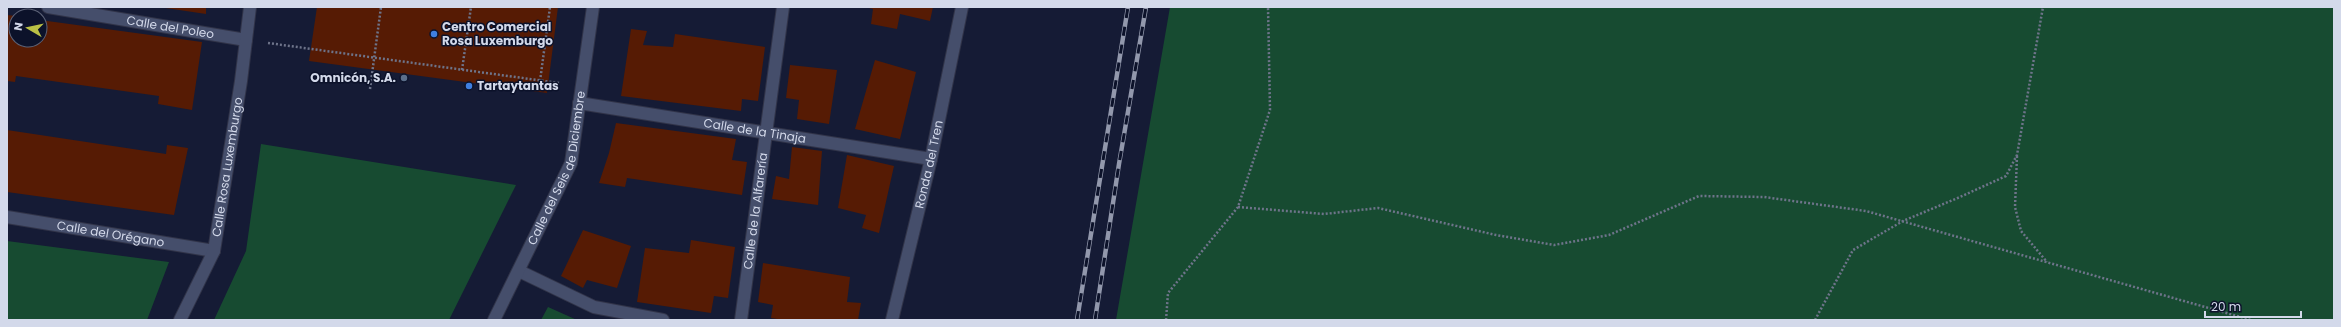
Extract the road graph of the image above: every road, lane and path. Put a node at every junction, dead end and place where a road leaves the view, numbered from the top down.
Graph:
1 (48, 7) edge
2 (250, 7) edge
3 (381, 7) edge
4 (471, 7) edge
5 (550, 7) edge
6 (592, 7) edge
7 (783, 7) edge
8 (962, 7) edge
9 (1268, 7) edge
10 (2043, 7) edge
11 (246, 40) junction
12 (462, 70) junction
13 (540, 80) junction
14 (581, 86) junction
15 (370, 89) dead end
16 (579, 103) junction
17 (767, 133) junction
18 (2017, 155) junction
19 (931, 160) junction
20 (1238, 207) junction
21 (7, 217) edge
22 (1903, 221) junction
23 (214, 251) junction
24 (2048, 263) junction
25 (519, 271) junction
26 (180, 320) edge
27 (494, 320) edge
28 (663, 320) edge
29 (741, 320) edge
30 (892, 320) edge
31 (1166, 320) edge
32 (1815, 320) edge
33 (2251, 320) edge

1 - 11 street, Calle del Poleo
2 - 11 street, Calle Rosa Luxemburgo
3 - 15 path
4 - 12 path
5 - 13 path
6 - 14 street, Calle del Seis de Diciembre
7 - 17 street, Calle de la Alfarería
8 - 19 street, Ronda del Tren
9 - 20 path
10 - 18 path
11 - 12 path
11 - 23 street, Calle Rosa Luxemburgo
12 - 13 path
13 - 14 path
14 - 16 street, Calle del Seis de Diciembre
16 - 17 street, Calle de la Tinaja
16 - 25 street, Calle del Seis de Diciembre
17 - 19 street, Calle de la Tinaja
17 - 29 street, Calle de la Alfarería
18 - 22 path
18 - 24 path
19 - 30 street, Ronda del Tren
20 - 22 path
20 - 31 path
21 - 23 street, Calle del Orégano
22 - 24 path
22 - 32 path
23 - 26 street, Calle Rosa Luxemburgo
24 - 33 path
25 - 27 street, Calle del Seis de Diciembre
25 - 28 street

